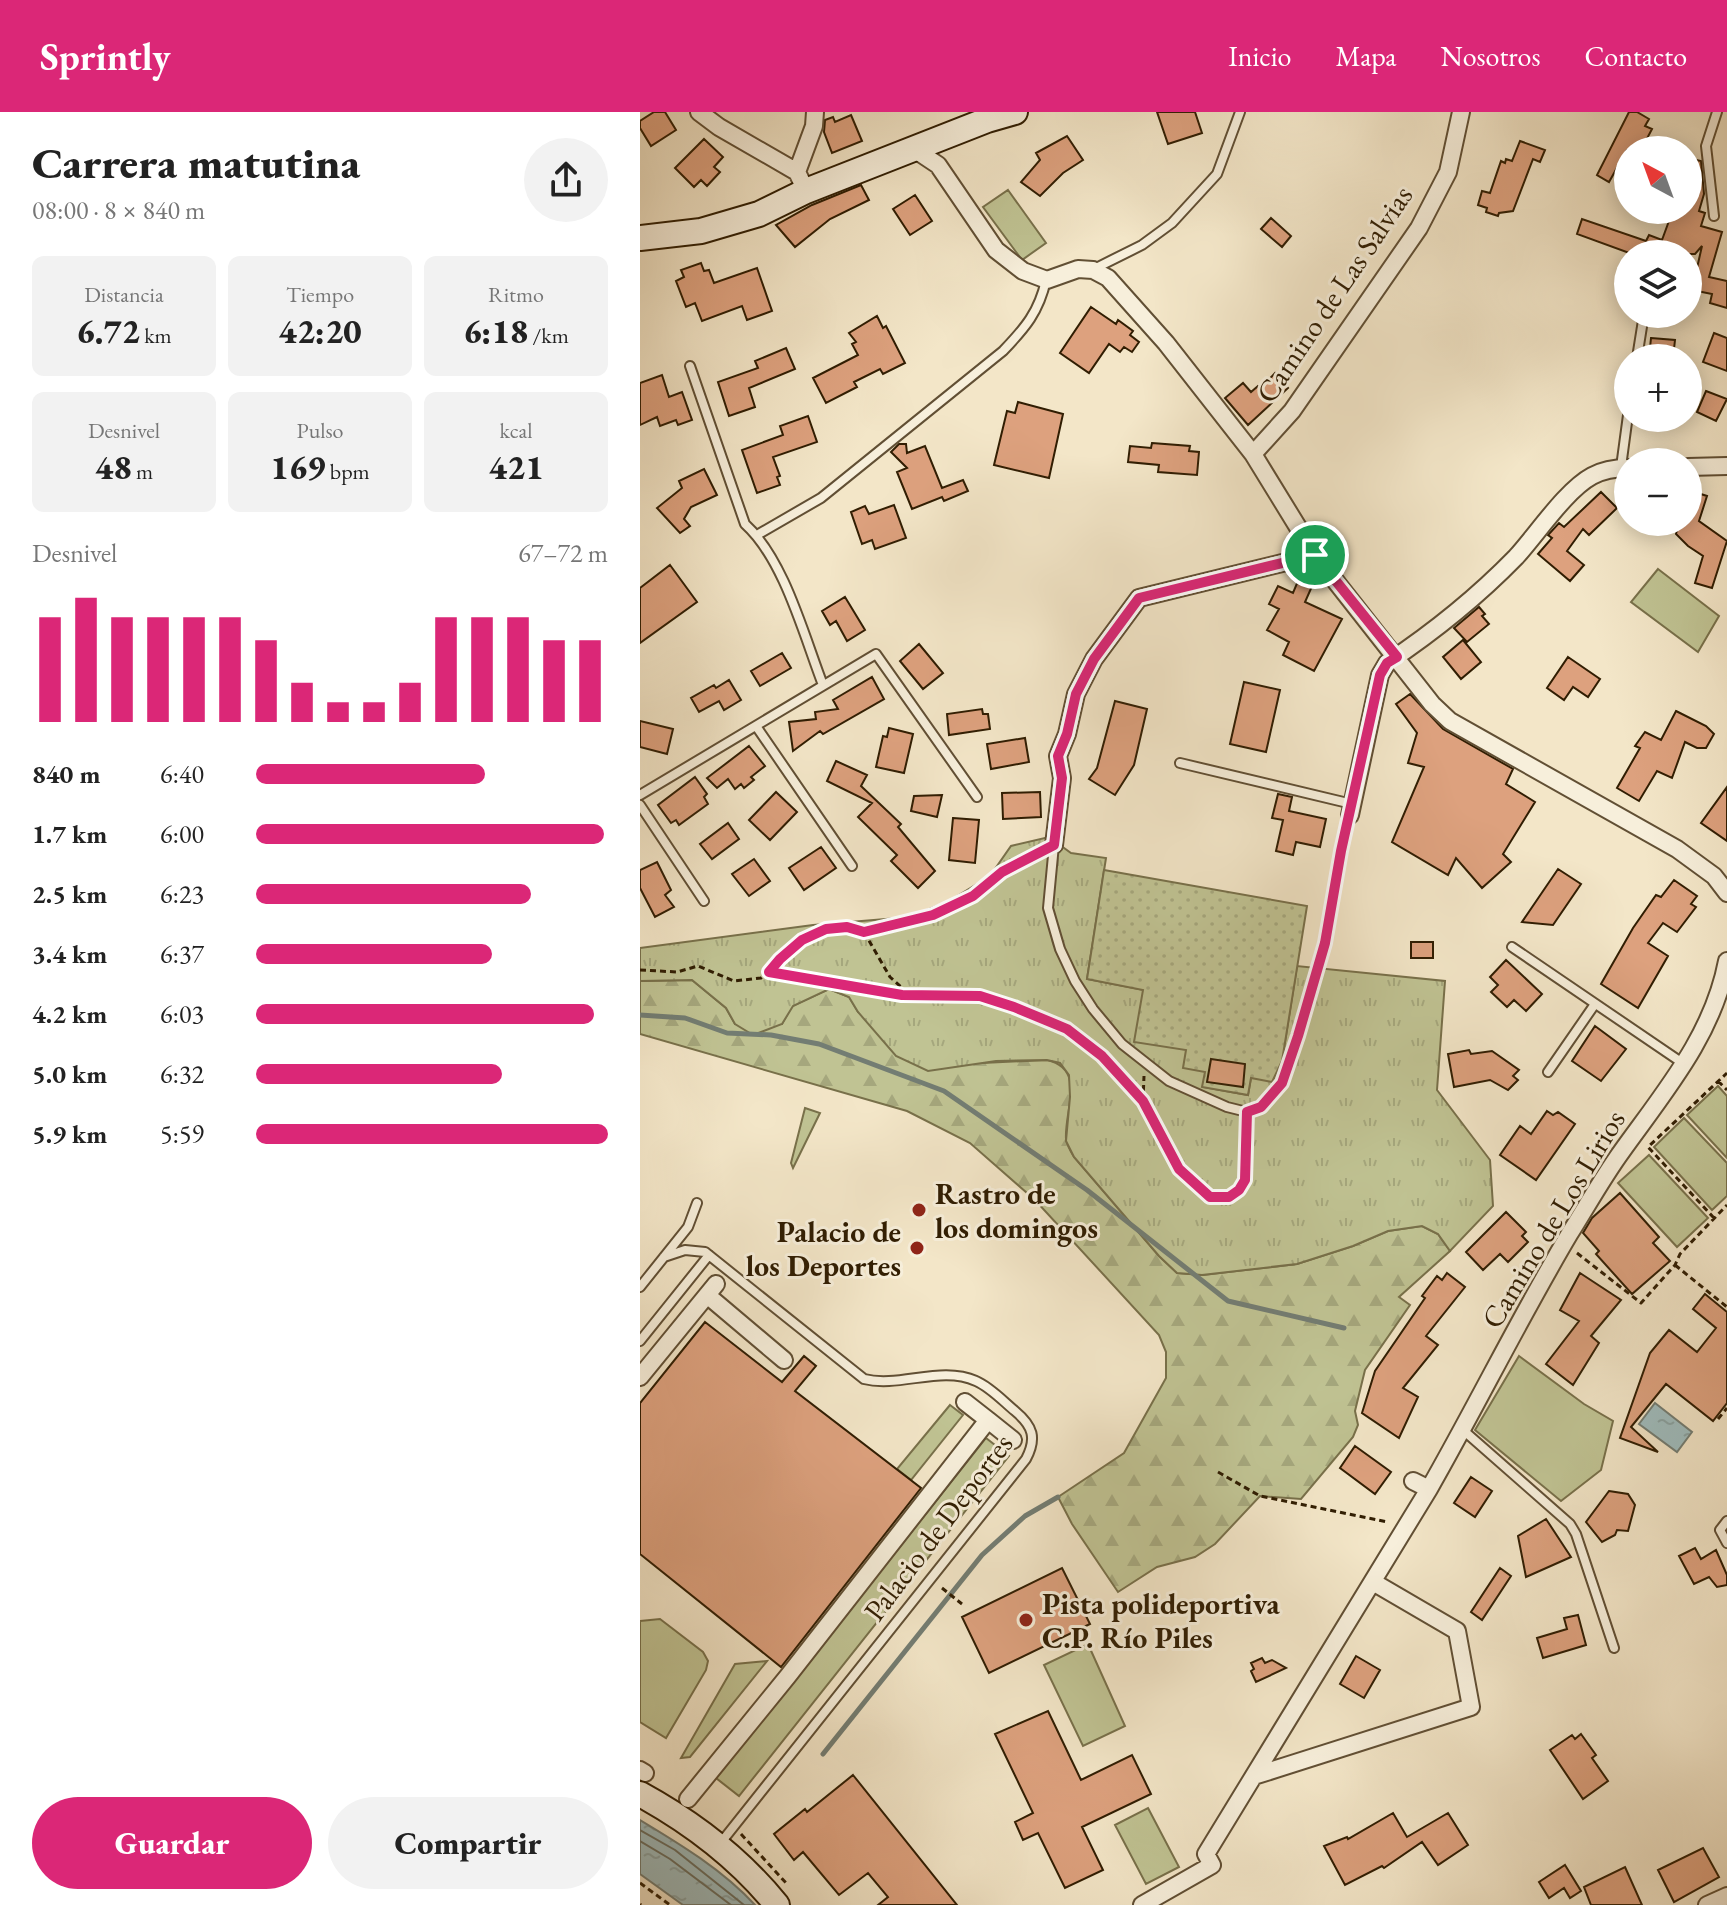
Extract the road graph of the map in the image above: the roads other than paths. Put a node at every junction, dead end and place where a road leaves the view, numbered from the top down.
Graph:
1 (699, 112) edge
2 (815, 112) edge
3 (1015, 112) edge
4 (1240, 112) edge
5 (1461, 112) edge
6 (1717, 112) edge
7 (988, 116) edge
8 (914, 149) junction
9 (802, 182) junction
10 (1714, 216) dead end
11 (640, 238) edge
12 (1093, 270) junction
13 (1047, 280) junction
14 (690, 366) dead end
15 (1253, 454) junction
16 (1727, 465) edge
17 (1702, 466) edge
18 (1614, 471) edge
19 (757, 535) junction
20 (1315, 555) junction
21 (1397, 657) junction
22 (823, 685) junction
23 (756, 726) junction
24 (1180, 763) dead end
25 (640, 795) edge
26 (977, 797) dead end
27 (640, 805) edge
28 (1351, 810) junction
29 (1054, 845) joint
30 (852, 866) dead end
31 (1727, 893) edge
32 (704, 901) dead end
33 (1512, 947) dead end
34 (1727, 961) edge
35 (1595, 1004) junction
36 (1684, 1064) junction
37 (1548, 1072) dead end
38 (697, 1203) dead end
39 (707, 1254) junction
40 (664, 1257) junction
41 (640, 1287) edge
42 (640, 1341) edge
43 (784, 1360) dead end
44 (640, 1377) edge
45 (965, 1402) dead end
46 (988, 1420) junction
47 (1463, 1430) junction
48 (1013, 1440) dead end
49 (1413, 1481) dead end
50 (1429, 1489) junction
51 (1727, 1521) edge
52 (1727, 1543) edge
53 (1373, 1582) junction
54 (1614, 1648) dead end
55 (1254, 1776) junction
56 (642, 1779) edge
57 (688, 1799) dead end
58 (719, 1845) junction
59 (1727, 1896) edge
60 (777, 1905) edge
61 (1142, 1905) edge
62 (1707, 1905) edge

1 - 9 street
2 - 9 street
3 - 7 street
4 - 12 lane
5 - 15 street, Camino de Las Salvias
6 - 10 lane
7 - 8 street
8 - 9 street
8 - 13 street
9 - 11 street
12 - 13 street
12 - 15 street
13 - 19 lane
14 - 19 lane
15 - 20 street
16 - 17 street
18 - 21 street
19 - 22 lane
20 - 21 street
20 - 29 street
21 - 28 street
21 - 31 street
22 - 23 lane
22 - 26 lane
23 - 25 lane
23 - 30 lane
24 - 28 lane
27 - 32 lane
28 - 29 lane
33 - 35 lane
34 - 36 street, Camino de Los Lirios
35 - 36 lane
35 - 37 lane
36 - 47 street, Camino de Los Lirios
38 - 40 lane
39 - 40 lane
39 - 42 lane
39 - 58 lane, Palacio de Deportes
40 - 41 lane
43 - 44 street
45 - 46 street
46 - 48 street
46 - 57 street
47 - 50 street, Camino de Los Lirios
47 - 54 lane
49 - 50 street
50 - 53 street, Camino de Los Lirios
51 - 52 lane
53 - 55 street, Camino de Los Lirios
53 - 55 street
55 - 61 street, Camino de Los Lirios
56 - 58 street
58 - 60 street
59 - 62 street

